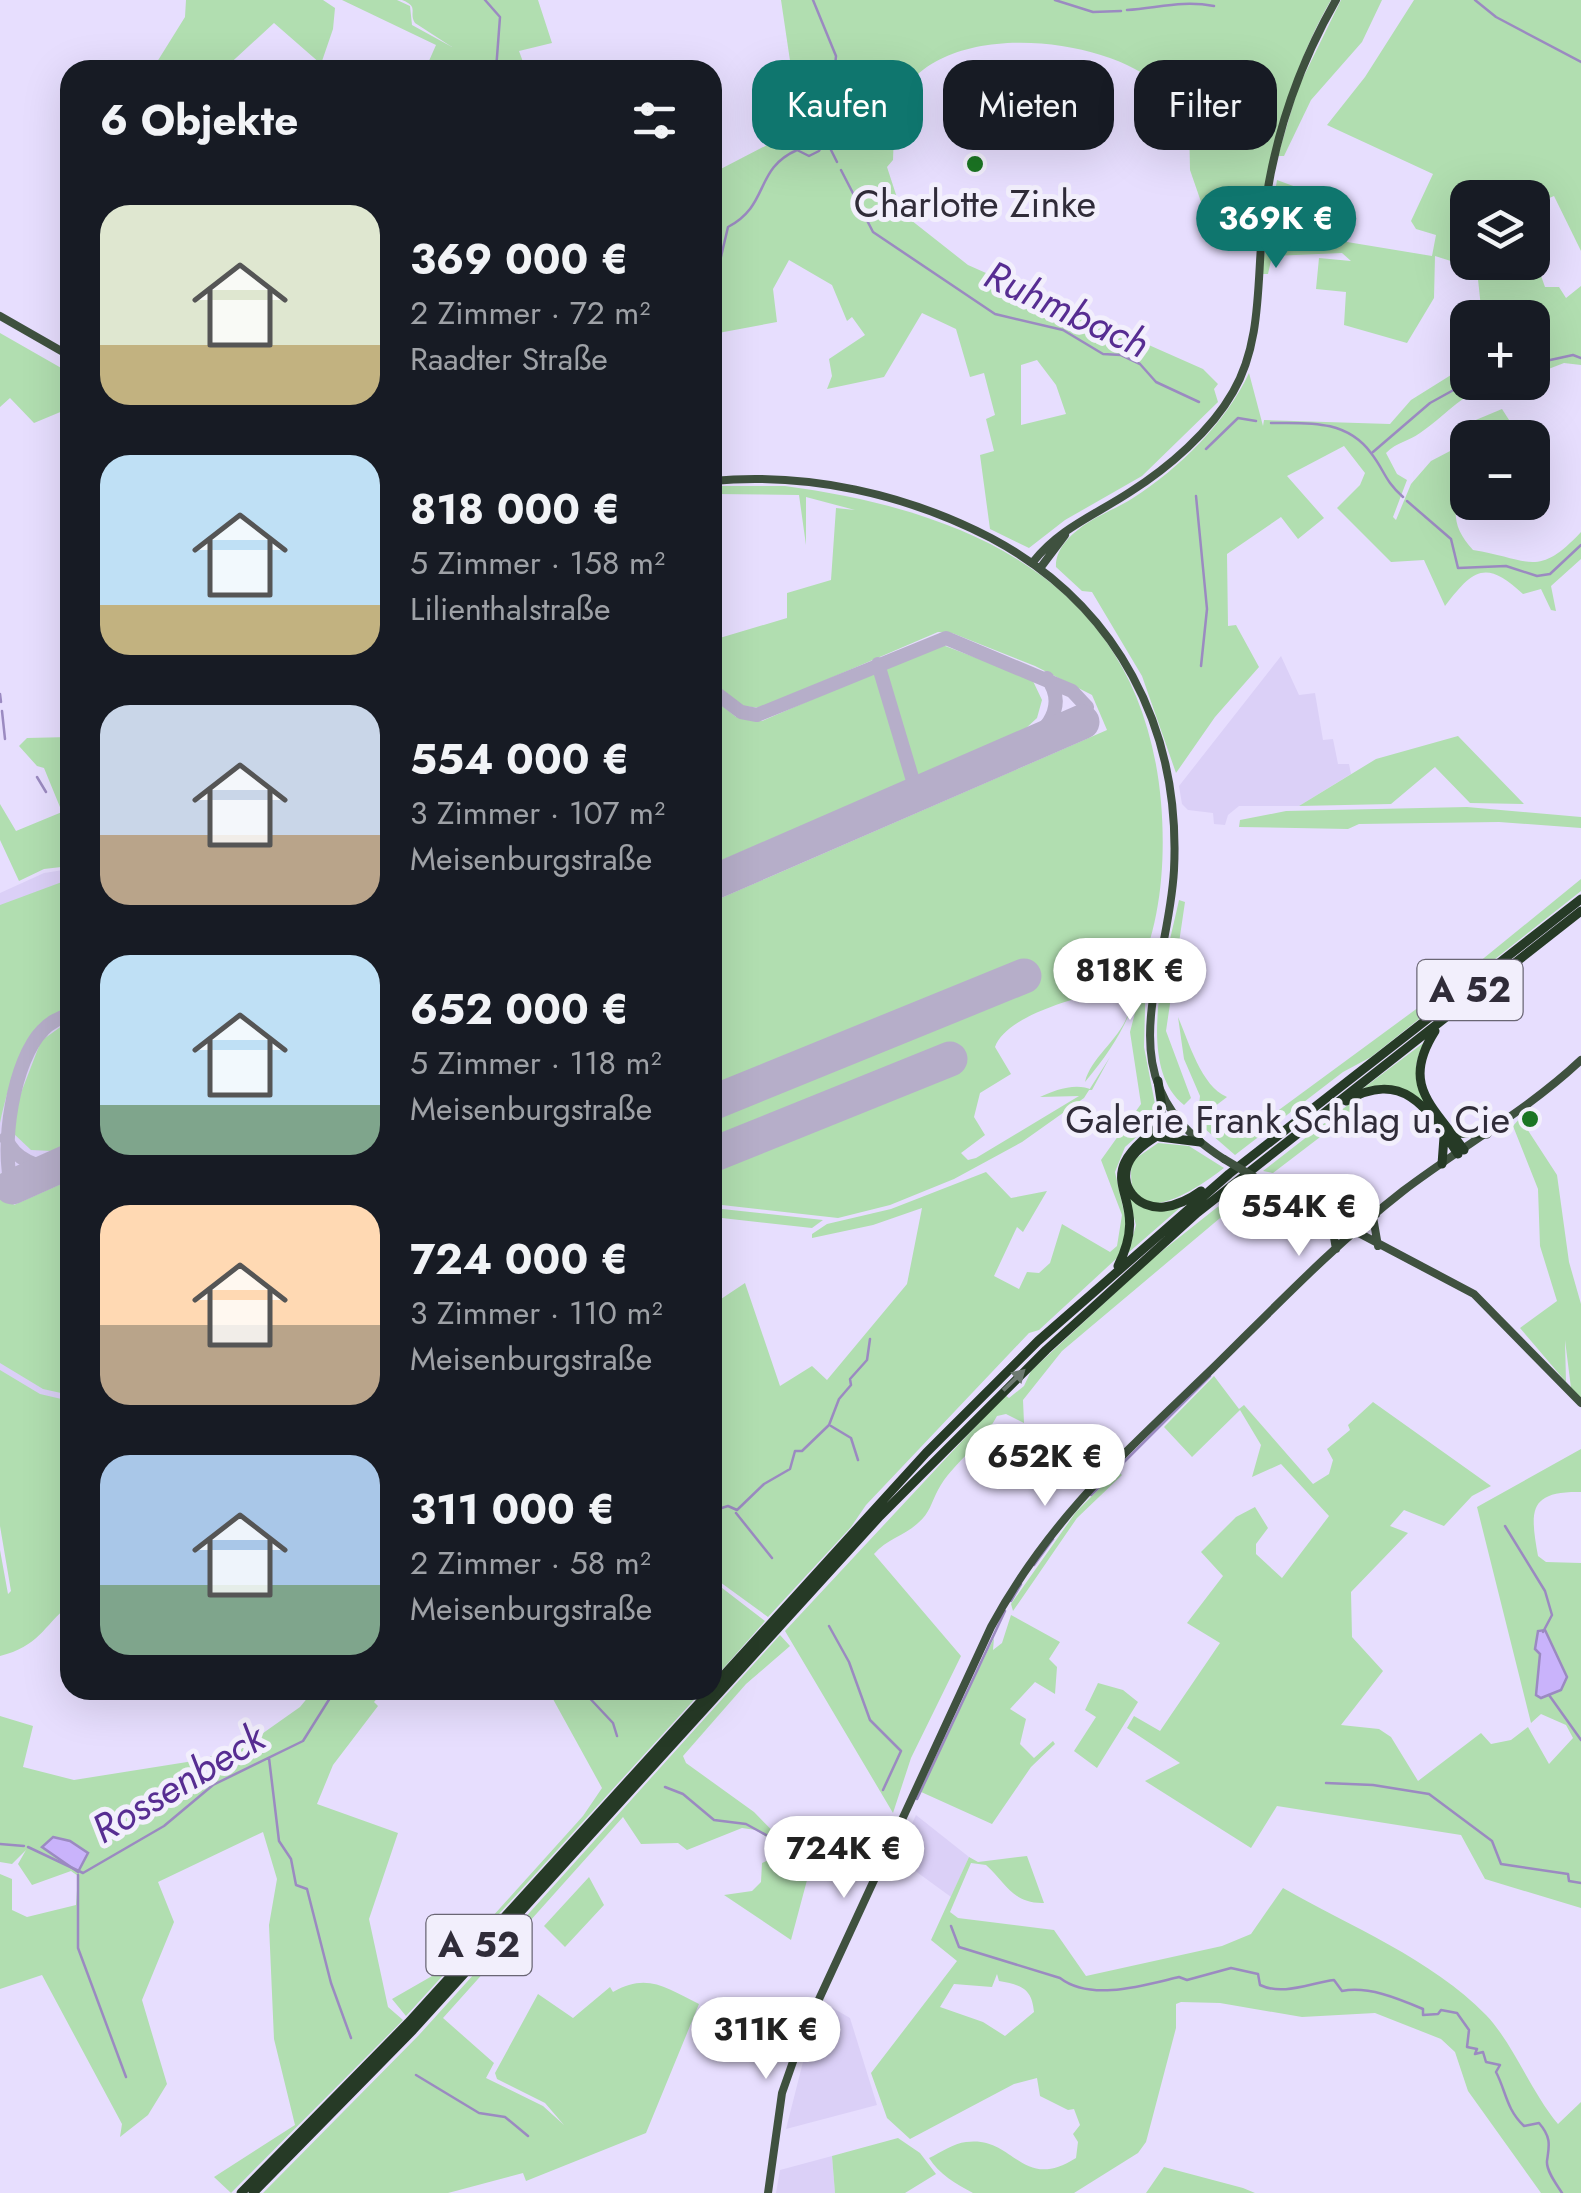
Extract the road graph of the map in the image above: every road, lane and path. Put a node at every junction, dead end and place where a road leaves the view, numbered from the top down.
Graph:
1 (1336, 0) edge
2 (0, 316) edge
3 (60, 350) edge
4 (722, 481) edge
5 (1037, 565) junction
6 (1581, 899) edge
7 (1581, 911) edge
8 (1438, 1026) junction
9 (1581, 1060) edge
10 (1158, 1081) junction
11 (1318, 1117) junction
12 (1178, 1118) junction
13 (1157, 1132) junction
14 (1448, 1134) junction
15 (1487, 1134) junction
16 (1200, 1142) junction
17 (1461, 1152) junction
18 (1442, 1164) junction
19 (1229, 1174) junction
20 (1374, 1215) junction
21 (1331, 1220) junction
22 (1355, 1234) junction
23 (1378, 1246) junction
24 (1336, 1249) junction
25 (1115, 1272) junction
26 (1581, 1403) edge
27 (722, 1678) edge
28 (722, 1690) edge
29 (702, 1700) edge
30 (713, 1700) edge
31 (241, 2193) edge
32 (254, 2193) edge
33 (768, 2193) edge

1 - 5 main road
2 - 3 main road
4 - 5 main road
5 - 10 main road
6 - 19 highway, A 52
7 - 8 highway, A 52
8 - 11 highway, A 52
8 - 14 highway
9 - 15 main road
10 - 12 main road
10 - 13 highway
11 - 14 highway
28 -> 11 highway, A 52
12 - 13 highway
12 - 16 main road
13 - 16 highway
13 - 19 highway
13 - 25 highway
14 - 15 highway
14 - 17 highway
14 - 18 highway
15 - 17 main road
16 - 21 main road, bridge
17 - 18 main road
18 - 20 main road
19 - 25 highway, A 52
20 - 21 main road
20 - 22 main road
20 - 23 main road
21 - 22 main road
21 - 24 main road
22 - 23 main road
22 - 24 main road
23 - 26 main road
24 - 33 main road
25 - 27 highway, A 52
29 - 31 highway, A 52
32 -> 30 highway, A 52

